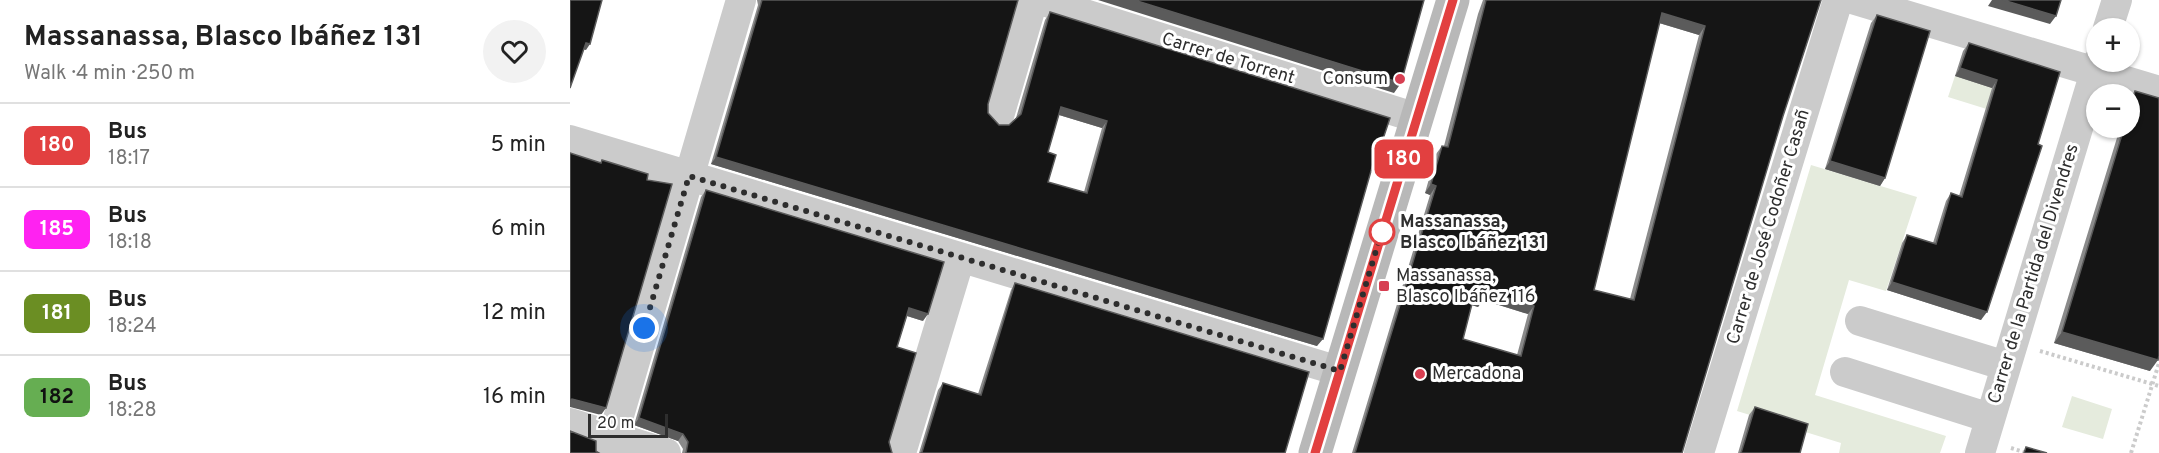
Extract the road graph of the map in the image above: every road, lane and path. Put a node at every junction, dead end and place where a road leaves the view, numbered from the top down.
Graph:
1 (741, 0) edge
2 (1033, 0) edge
3 (1040, 0) edge
4 (1453, 0) edge
5 (1838, 0) edge
6 (1855, 0) edge
7 (2117, 0) edge
8 (2111, 18) edge
9 (2086, 64) edge
10 (2094, 72) edge
11 (2109, 72) edge
12 (2159, 91) edge
13 (999, 117) dead end
14 (1417, 118) junction
15 (570, 140) edge
16 (689, 176) junction
17 (960, 258) junction
18 (1860, 321) dead end
19 (2040, 351) dead end
20 (2159, 363) edge
21 (2006, 366) junction
22 (1340, 371) junction
23 (1845, 372) dead end
24 (2152, 384) junction
25 (2159, 386) edge
26 (1990, 418) junction
27 (570, 423) edge
28 (610, 445) edge
29 (2010, 448) dead end
30 (666, 453) edge
31 (901, 453) edge
32 (1315, 453) edge
33 (1699, 453) edge
34 (1980, 453) edge
35 (2027, 453) edge
36 (2131, 453) edge

1 - 16 street
2 - 13 street
3 - 14 street, Carrer de Torrent
4 - 14 street
5 - 33 street, Carrer de José Codoñer Casañ
6 - 9 street
7 - 8 street
10 - 21 street, Carrer de la Partida del Divendres
11 - 12 street
14 - 22 street
15 - 16 street
16 - 17 street
16 - 28 street
17 - 22 street
17 - 31 street
18 - 21 street
19 - 24 path
20 - 24 path
21 - 26 street, Carrer de la Partida del Divendres
22 - 32 street
23 - 26 street
24 - 25 path
24 - 36 path
26 - 34 street, Carrer de la Partida del Divendres
27 - 28 street
28 - 30 street
29 - 35 path

